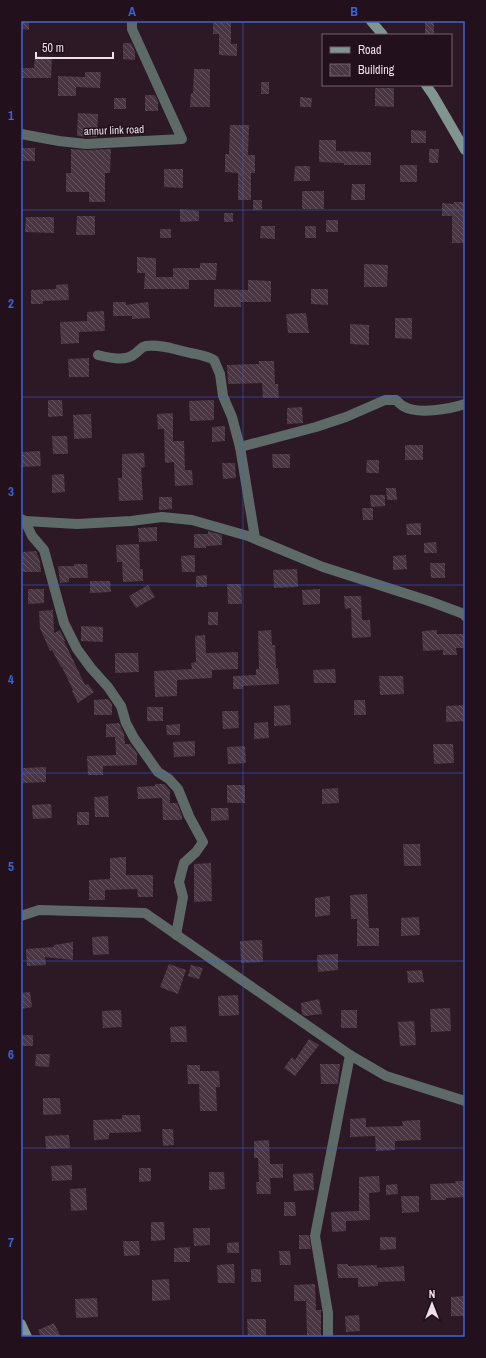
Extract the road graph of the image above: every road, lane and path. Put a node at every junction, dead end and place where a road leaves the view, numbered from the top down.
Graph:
1 (132, 21) edge
2 (371, 21) edge
3 (382, 34) edge
4 (427, 86) edge
5 (21, 134) edge
6 (465, 150) edge
7 (98, 355) dead end
8 (465, 404) edge
9 (240, 447) junction
10 (23, 520) edge
11 (255, 538) junction
12 (465, 616) edge
13 (21, 916) edge
14 (176, 935) junction
15 (350, 1055) junction
16 (465, 1101) edge
17 (21, 1324) edge
18 (27, 1337) edge
19 (328, 1337) edge

1 - 5 street, annur link road
2 - 3 main road
4 - 6 main road
7 - 9 street
8 - 9 street
9 - 11 street
10 - 11 street
10 - 14 street
11 - 12 street
13 - 14 street
14 - 15 street
15 - 16 street
15 - 19 street
17 - 18 main road

